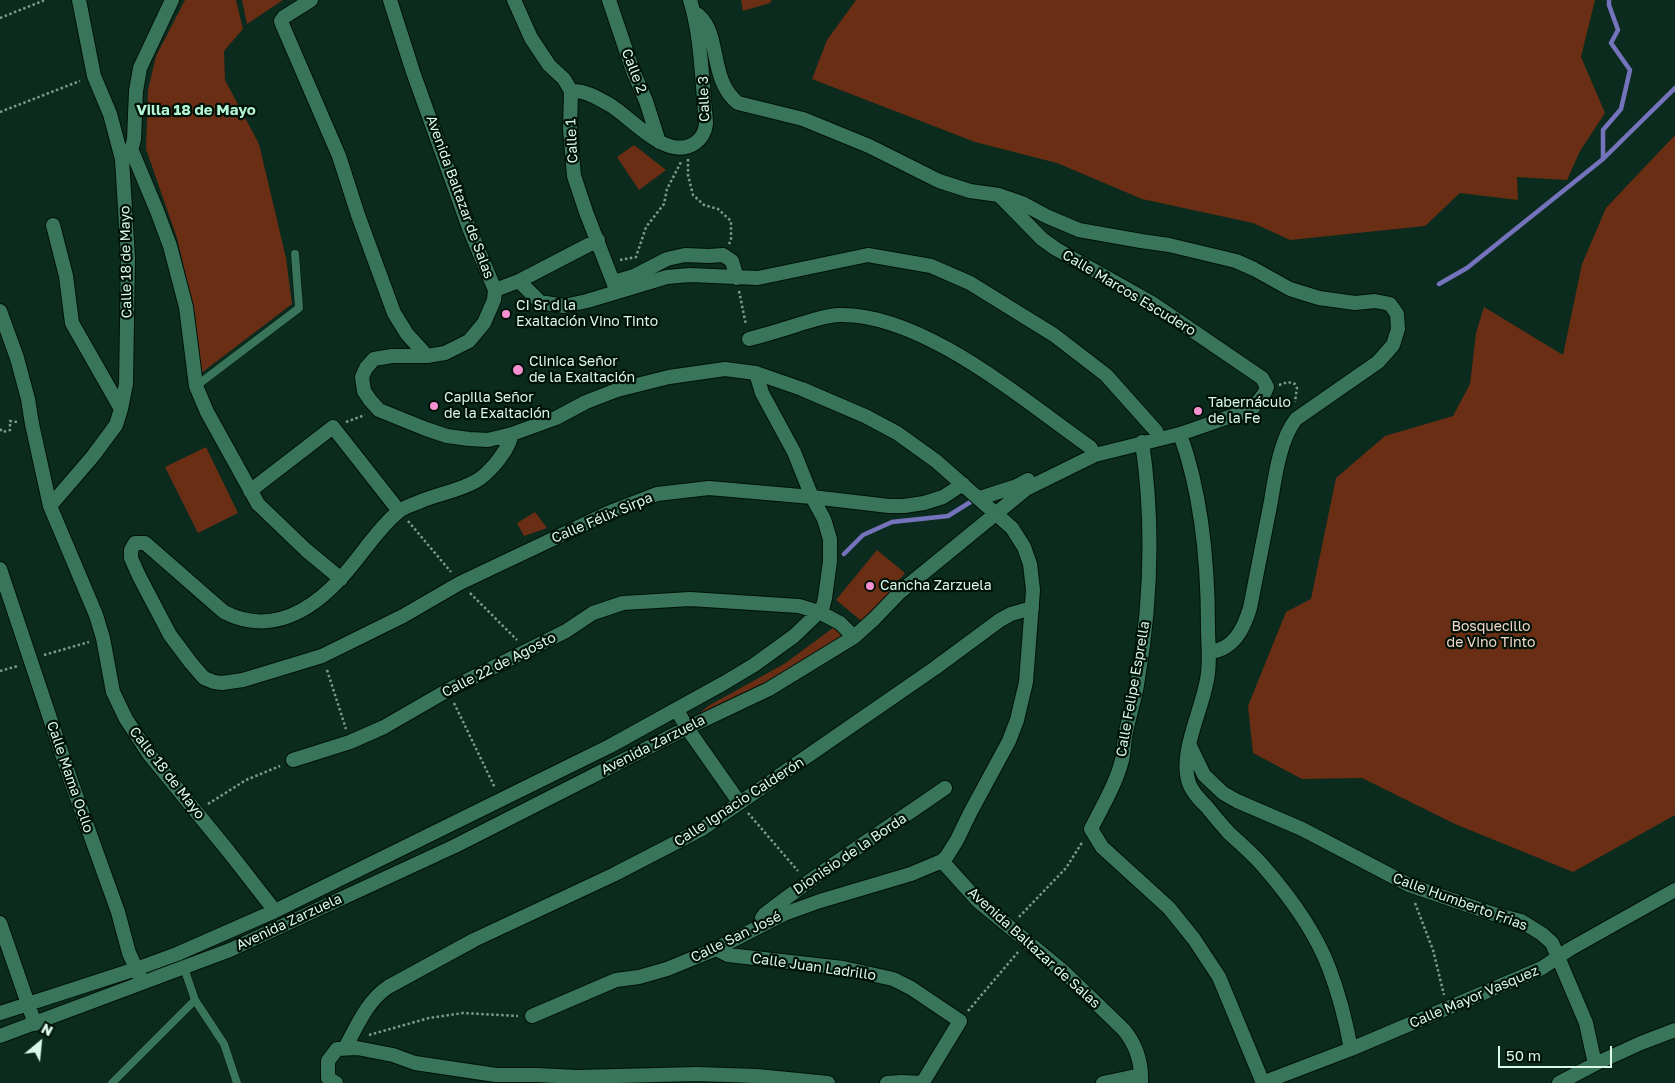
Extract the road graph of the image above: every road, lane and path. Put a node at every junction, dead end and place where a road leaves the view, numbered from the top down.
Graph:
1 (45, 0) edge
2 (79, 0) edge
3 (172, 0) edge
4 (311, 0) edge
5 (390, 0) edge
6 (514, 0) edge
7 (609, 0) edge
8 (692, 6) edge
9 (0, 18) edge
10 (94, 76) junction
11 (572, 91) junction
12 (0, 112) edge
13 (659, 142) junction
14 (688, 148) junction
15 (127, 155) junction
16 (999, 195) junction
17 (53, 225) dead end
18 (598, 240) junction
19 (295, 254) dead end
20 (723, 255) junction
21 (606, 262) junction
22 (737, 278) junction
23 (520, 281) junction
24 (616, 287) junction
25 (495, 290) junction
26 (0, 311) edge
27 (749, 339) joint
28 (426, 356) junction
29 (756, 373) junction
30 (196, 386) junction
31 (1265, 388) junction
32 (121, 409) junction
33 (379, 410) junction
34 (1296, 419) junction
35 (32, 424) junction
36 (333, 426) junction
37 (0, 429) edge
38 (512, 434) junction
39 (1180, 434) junction
40 (1157, 435) junction
41 (1142, 442) junction
42 (1092, 451) junction
43 (963, 484) junction
44 (250, 491) junction
45 (812, 497) junction
46 (980, 498) junction
47 (50, 506) junction
48 (399, 511) junction
49 (997, 514) junction
50 (0, 570) edge
51 (341, 579) junction
52 (1032, 608) junction
53 (819, 612) junction
54 (854, 637) junction
55 (103, 638) junction
56 (1209, 652) junction
57 (322, 656) junction
58 (31, 661) junction
59 (0, 671) edge
60 (448, 690) junction
61 (678, 710) junction
62 (687, 728) junction
63 (350, 742) junction
64 (1190, 746) junction
65 (294, 760) joint
66 (945, 788) dead end
67 (501, 801) junction
68 (739, 802) junction
69 (197, 812) junction
70 (1091, 829) junction
71 (942, 861) junction
72 (808, 881) junction
73 (1408, 885) junction
74 (1675, 890) edge
75 (275, 911) junction
76 (0, 923) edge
77 (761, 925) junction
78 (1010, 926) junction
79 (1027, 942) junction
80 (716, 949) junction
81 (177, 954) junction
82 (1558, 957) junction
83 (184, 967) junction
84 (136, 969) junction
85 (143, 983) junction
86 (195, 1000) junction
87 (28, 1005) junction
88 (1448, 1008) junction
89 (0, 1013) edge
90 (532, 1016) joint
91 (960, 1021) junction
92 (35, 1024) junction
93 (1675, 1030) edge
94 (0, 1036) edge
95 (351, 1048) junction
96 (1351, 1048) junction
97 (1595, 1064) junction
98 (1141, 1079) edge
99 (1566, 1082) edge
100 (112, 1083) edge
101 (237, 1083) edge
102 (336, 1083) edge
103 (828, 1083) edge
104 (887, 1083) edge
105 (924, 1083) edge
106 (1103, 1083) edge
107 (1262, 1083) edge

1 - 9 path
2 - 10 street, Calle 18 de Mayo
3 - 15 street
4 - 28 street
5 - 25 street, Avenida Baltazar de Salas
6 - 11 street
7 - 13 street, Calle 2
8 - 14 street, Calle 3
8 - 16 street
10 - 12 path
10 - 15 street, Calle 18 de Mayo
11 - 13 street
11 - 18 street, Calle 1
13 - 14 street
14 - 20 path
14 - 21 path
15 - 30 street
15 - 32 street, Calle 18 de Mayo
16 - 31 street, Calle Marcos Escudero
16 - 34 street
17 - 32 street
18 - 21 street, Calle 1
18 - 23 street
19 - 30 lane
20 - 22 street
20 - 24 street
21 - 24 street, Calle 1
22 - 24 street
22 - 27 path
22 - 40 street
23 - 24 street
23 - 25 street
25 - 28 street, Avenida Baltazar de Salas
26 - 35 street, Calle 18 de Mayo
27 - 42 street
28 - 33 street, Avenida Baltazar de Salas
29 - 38 street, Avenida Baltazar de Salas
29 - 43 street, Avenida Baltazar de Salas
29 - 45 street, Avenida Zarzuela
30 - 44 street
31 - 34 path
31 - 39 street, Avenida Zarzuela
31 - 40 street
32 - 47 street, Calle 18 de Mayo
33 - 36 path
33 - 38 street, Avenida Baltazar de Salas
34 - 56 street
35 - 37 path
35 - 47 street, Calle 18 de Mayo
36 - 44 street
36 - 48 street
38 - 48 street
39 - 40 street, Avenida Zarzuela
39 - 56 street
40 - 41 street, Avenida Zarzuela
40 - 42 street
41 - 42 street, Avenida Zarzuela
41 - 70 street, Calle Felipe Esprella
42 - 46 street
42 - 49 street, Avenida Zarzuela
43 - 45 street, Calle Félix Sirpa
43 - 46 street, Avenida Baltazar de Salas
44 - 51 street
45 - 53 street, Avenida Zarzuela
45 - 57 street, Calle Félix Sirpa
46 - 49 street, Avenida Baltazar de Salas
47 - 55 street, Calle 18 de Mayo
48 - 51 street
49 - 52 street, Avenida Baltazar de Salas
49 - 54 street, Avenida Zarzuela
50 - 58 street, Calle Mama Ocllo
51 - 57 street, Calle Félix Sirpa
52 - 68 street, Calle Ignacio Calderón
52 - 71 street, Avenida Baltazar de Salas
53 - 54 street, Calle 22 de Agosto
53 - 60 street, Calle 22 de Agosto
53 - 61 street, Avenida Zarzuela
54 - 62 street, Avenida Zarzuela
55 - 58 path
55 - 69 street, Calle 18 de Mayo
56 - 64 street
57 - 63 path
58 - 59 path
58 - 84 street, Calle Mama Ocllo
60 - 63 street, Calle 22 de Agosto
60 - 67 path
61 - 62 street
61 - 67 street, Avenida Zarzuela
62 - 68 street
62 - 83 street, Avenida Zarzuela
63 - 65 street, Calle 22 de Agosto
64 - 73 street, Calle Humberto Frias
64 - 96 street
65 - 69 path
66 - 72 street, Dionisio de la Borda
67 - 75 street, Avenida Zarzuela
68 - 72 path
68 - 95 street, Calle Ignacio Calderón
69 - 75 street, Calle 18 de Mayo
70 - 78 path
70 - 107 street
71 - 77 street, Calle San José
71 - 78 street, Avenida Baltazar de Salas
72 - 77 street, Dionisio de la Borda
73 - 82 street, Calle Humberto Frias
73 - 88 path
74 - 82 street, Calle Mayor Vasquez
75 - 81 street, Avenida Zarzuela
76 - 87 street
77 - 80 street, Calle San José
78 - 79 street, Avenida Baltazar de Salas
79 - 91 path
79 - 98 street, Avenida Baltazar de Salas
80 - 90 street, Calle San José
80 - 91 street, Calle Juan Ladrillo
81 - 83 lane
81 - 84 street, Avenida Zarzuela
82 - 88 street, Calle Mayor Vasquez
82 - 97 street, Calle Humberto Frias
83 - 85 street, Avenida Zarzuela
83 - 86 lane
84 - 85 street, Calle Mama Ocllo
84 - 87 street, Avenida Zarzuela
85 - 92 street, Avenida Zarzuela
86 - 100 lane
86 - 101 lane
87 - 89 street, Avenida Zarzuela
87 - 92 street
88 - 96 street, Calle Mayor Vasquez
90 - 95 path
91 - 105 street
92 - 94 street, Avenida Zarzuela
93 - 97 street
95 - 102 street
95 - 103 street
96 - 107 street, Calle Mayor Vasquez
97 - 99 street
98 - 106 street
104 - 105 street

